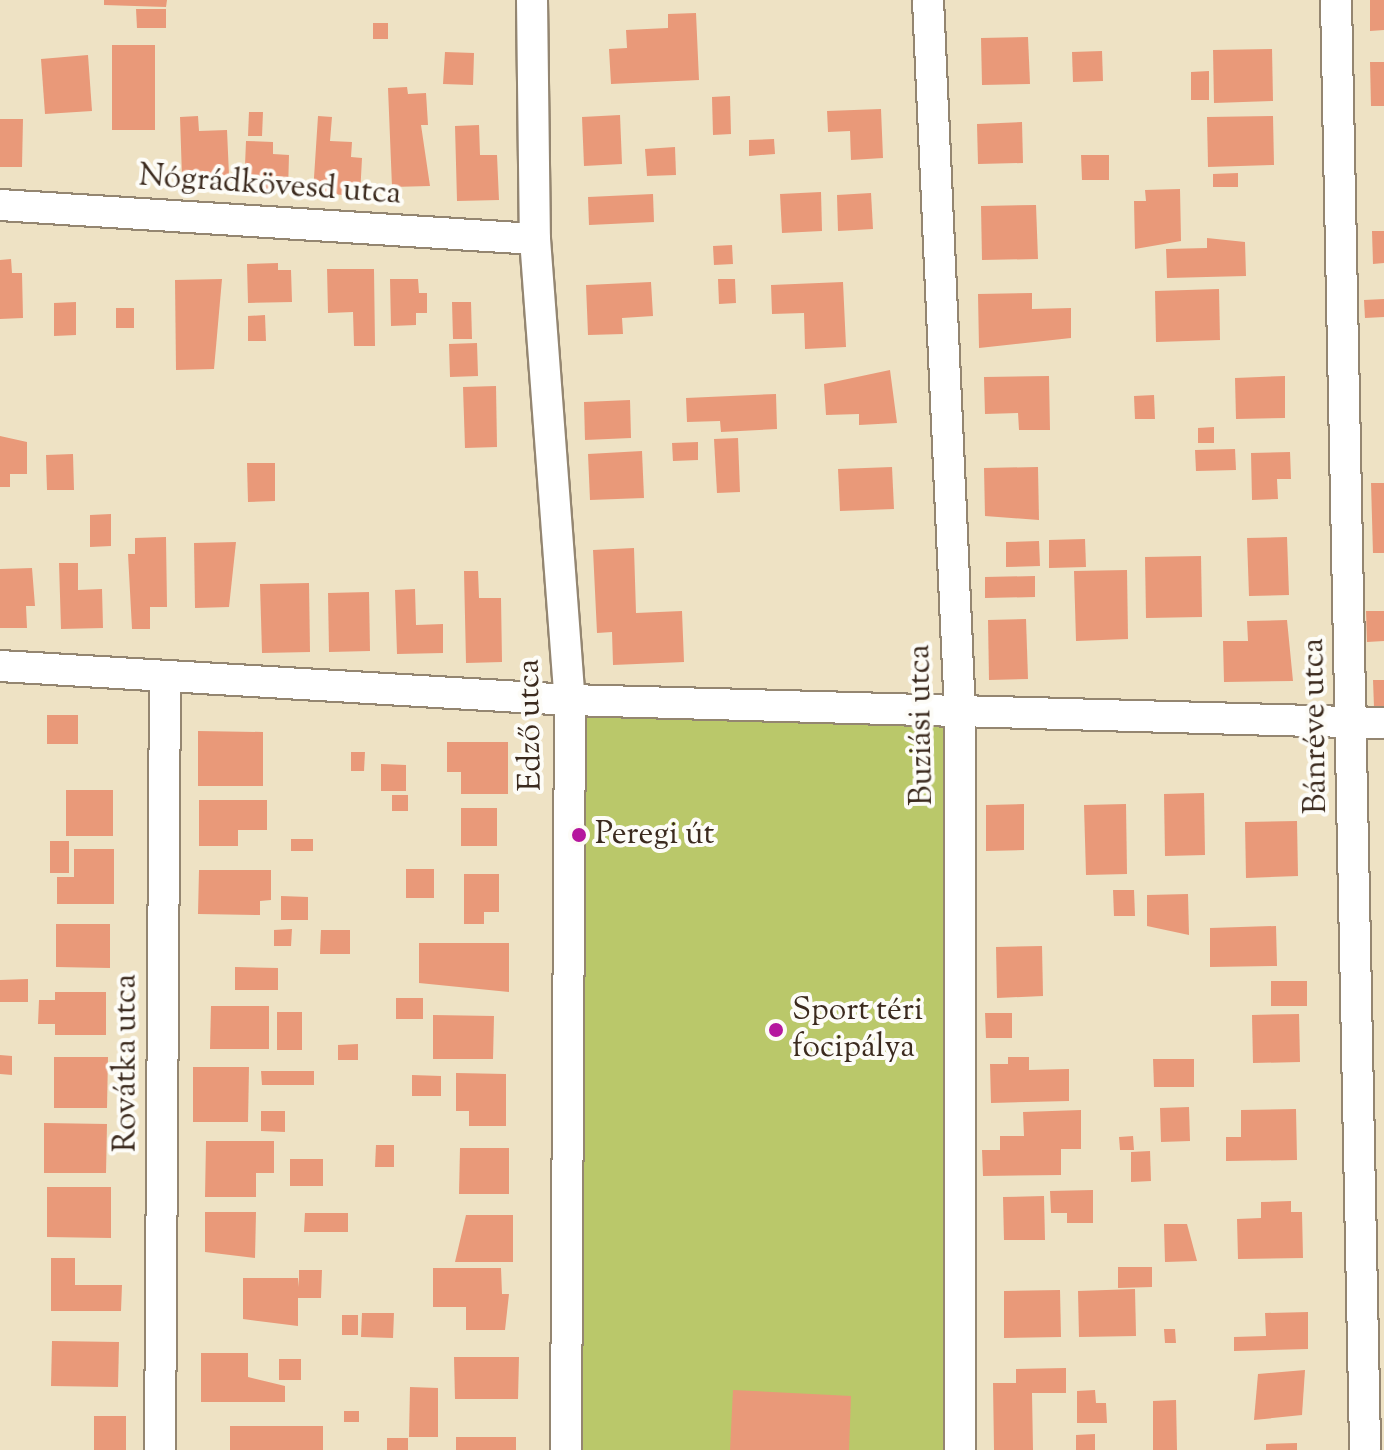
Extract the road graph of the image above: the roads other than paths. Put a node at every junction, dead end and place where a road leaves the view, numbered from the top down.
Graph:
1 (532, 0) edge
2 (928, 0) edge
3 (1336, 0) edge
4 (0, 205) edge
5 (535, 239) junction
6 (0, 666) edge
7 (165, 677) junction
8 (570, 700) junction
9 (960, 714) junction
10 (1352, 722) junction
11 (1384, 723) edge
12 (160, 1450) edge
13 (566, 1450) edge
14 (960, 1450) edge
15 (1365, 1450) edge

1 - 5 street, Edző utca
2 - 9 street, Buziási utca
3 - 10 street, Bánréve utca
4 - 5 street, Nógrádkövesd utca
5 - 8 street, Edző utca
6 - 7 street
7 - 8 street
7 - 12 street, Rovátka utca
8 - 9 street
8 - 13 street, Edző utca
9 - 10 street
9 - 14 street, Buziási utca
10 - 11 street
10 - 15 street, Bánréve utca

